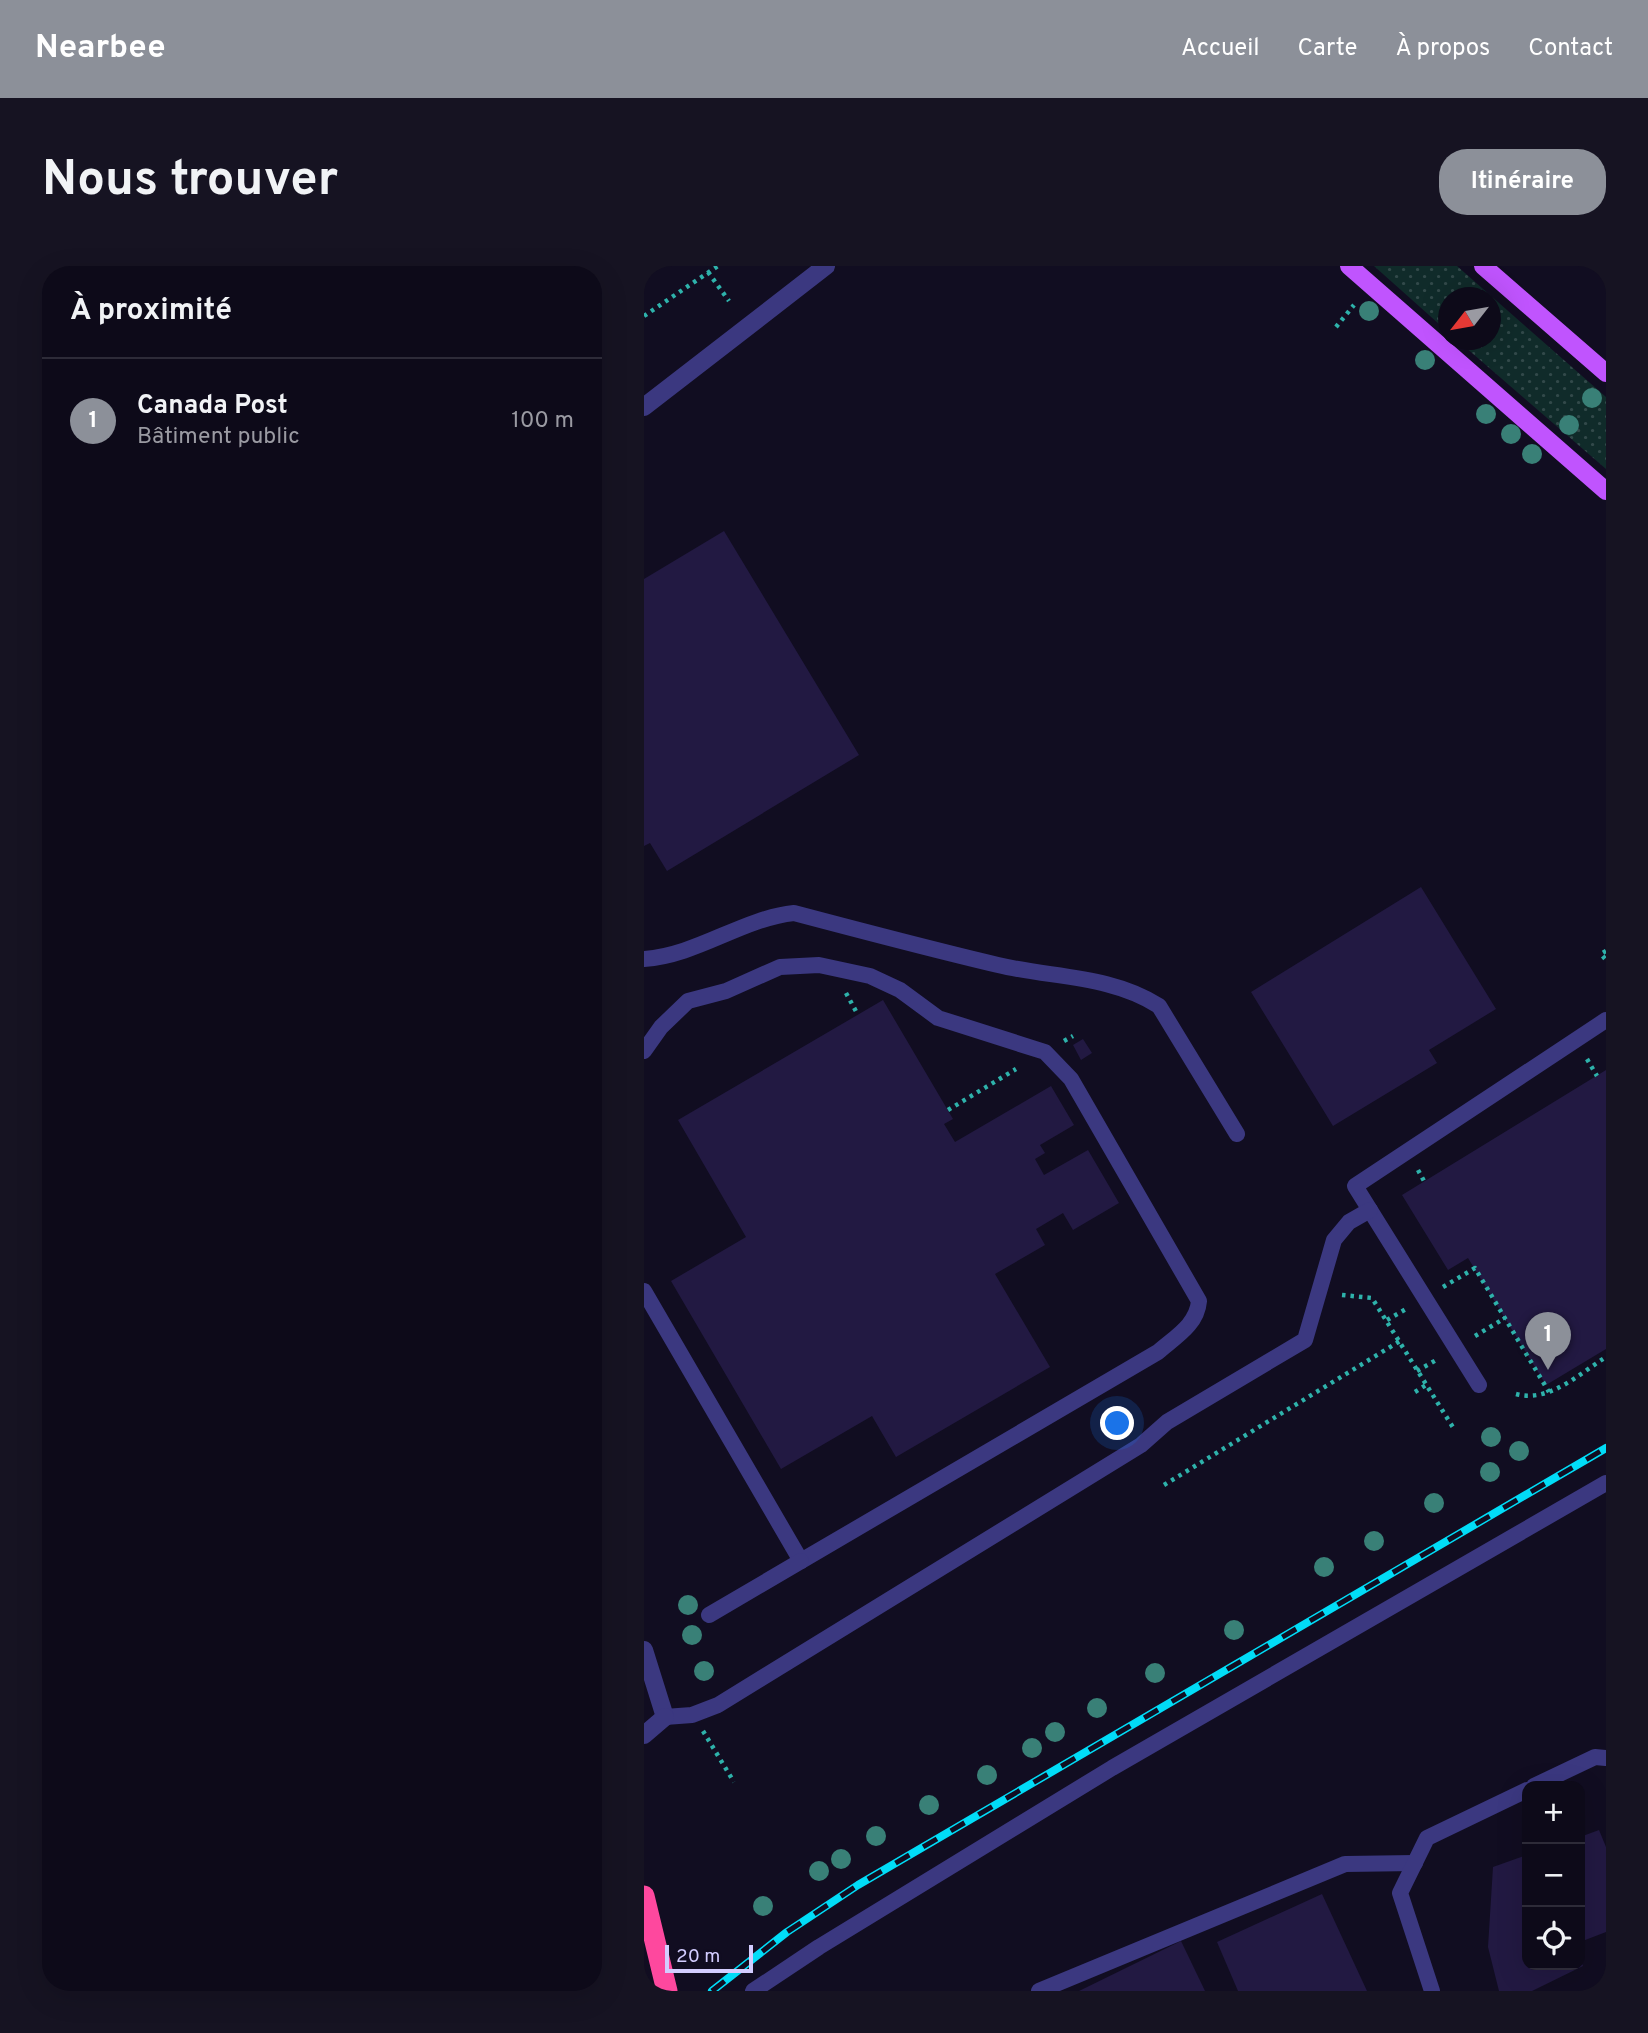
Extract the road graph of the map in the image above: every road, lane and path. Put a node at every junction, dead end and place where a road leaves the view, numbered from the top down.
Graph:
1 (718, 266) edge
2 (826, 266) edge
3 (1349, 266) edge
4 (1483, 266) edge
5 (708, 272) junction
6 (729, 301) dead end
7 (1354, 305) dead end
8 (644, 316) edge
9 (1336, 327) dead end
10 (1606, 373) edge
11 (644, 407) edge
12 (1606, 491) edge
13 (1606, 951) edge
14 (644, 958) edge
15 (1606, 960) edge
16 (842, 987) dead end
17 (858, 1015) dead end
18 (1606, 1020) edge
19 (1073, 1036) dead end
20 (1063, 1042) dead end
21 (644, 1051) edge
22 (1016, 1069) dead end
23 (948, 1110) dead end
24 (1237, 1134) dead end
25 (1370, 1210) junction
26 (1475, 1268) dead end
27 (644, 1291) edge
28 (1313, 1315) junction
29 (1400, 1341) junction
30 (1606, 1357) edge
31 (1426, 1385) junction
32 (1479, 1385) dead end
33 (1415, 1392) dead end
34 (1549, 1392) junction
35 (1517, 1394) dead end
36 (1454, 1429) dead end
37 (1606, 1483) edge
38 (1164, 1485) dead end
39 (801, 1561) junction
40 (709, 1615) dead end
41 (644, 1650) edge
42 (696, 1714) junction
43 (644, 1716) edge
44 (665, 1717) junction
45 (644, 1735) edge
46 (1606, 1758) edge
47 (1545, 1781) edge
48 (734, 1782) dead end
49 (1522, 1792) edge
50 (1415, 1863) junction
51 (644, 1896) edge
52 (667, 1991) edge
53 (753, 1991) edge
54 (1039, 1991) edge
55 (1432, 1991) edge

1 - 5 path
2 - 11 street
3 - 12 main road
4 - 10 main road
5 - 6 path
5 - 8 path
7 - 9 path
13 - 15 path
14 - 24 lane
16 - 17 path
18 - 25 lane
19 - 20 path
21 - 39 lane
22 - 23 path
25 - 28 lane
25 - 32 lane
26 - 34 path
27 - 39 lane
28 - 29 path
28 - 42 lane
29 - 31 path
29 - 38 path
30 - 34 path
31 - 33 path
31 - 36 path
34 - 35 path
37 - 53 lane
39 - 40 lane
41 - 44 street
42 - 44 lane
42 - 48 path
43 - 44 street
44 - 45 street
46 - 47 lane
49 - 50 lane
50 - 54 lane
50 - 55 lane
51 - 52 highway

